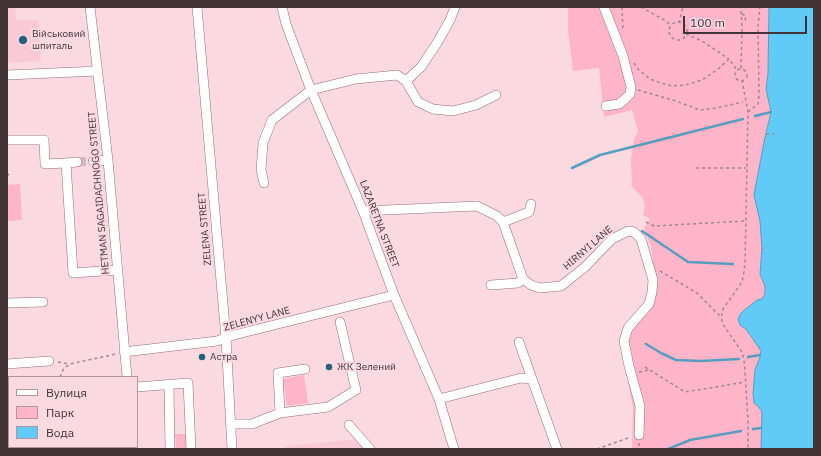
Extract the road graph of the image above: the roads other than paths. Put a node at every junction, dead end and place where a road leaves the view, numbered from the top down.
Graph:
1 (90, 7) edge
2 (197, 7) edge
3 (282, 7) edge
4 (455, 7) edge
5 (604, 7) edge
6 (98, 70) junction
7 (7, 75) edge
8 (406, 81) junction
9 (310, 90) junction
10 (496, 95) dead end
11 (606, 106) dead end
12 (7, 140) edge
13 (108, 160) junction
14 (93, 161) tunnel mouth
15 (76, 162) tunnel mouth
16 (66, 163) junction
17 (264, 182) dead end
18 (531, 204) dead end
19 (363, 211) junction
20 (503, 222) junction
21 (117, 270) junction
22 (523, 279) junction
23 (491, 285) dead end
24 (394, 296) junction
25 (43, 302) dead end
26 (7, 303) edge
27 (340, 322) dead end
28 (226, 338) junction
29 (519, 342) dead end
30 (124, 352) junction
31 (49, 362) road end
32 (7, 364) edge
33 (305, 369) dead end
34 (127, 376) edge
35 (532, 379) junction
36 (168, 385) junction
37 (138, 387) edge
38 (439, 399) junction
39 (280, 412) junction
40 (230, 424) junction
41 (349, 424) dead end
42 (639, 435) road end
43 (170, 449) edge
44 (191, 449) edge
45 (232, 449) edge
46 (370, 449) edge
47 (454, 449) edge
48 (557, 449) edge

1 - 6 street, HETMAN SAGAIDACHNOGO STREET
2 - 28 street, ZELENA STREET
3 - 9 street, LAZARETNA STREET
4 - 8 street
5 - 11 street
6 - 7 street
6 - 13 street, HETMAN SAGAIDACHNOGO STREET
8 - 9 street
8 - 10 street
9 - 17 street
9 - 19 street, LAZARETNA STREET
12 - 16 street
13 - 14 street
13 - 21 street, HETMAN SAGAIDACHNOGO STREET
15 - 16 street
16 - 21 street
18 - 20 street
19 - 20 street
19 - 24 street, LAZARETNA STREET
20 - 22 street
21 - 30 street, HETMAN SAGAIDACHNOGO STREET
22 - 23 street
22 - 42 street, HIRNYI LANE
24 - 28 street, ZELENYY LANE
24 - 38 street, LAZARETNA STREET
25 - 26 street
27 - 39 street
28 - 30 street, ZELENYY LANE
28 - 40 street, ZELENA STREET
29 - 35 street
30 - 34 street, HETMAN SAGAIDACHNOGO STREET
31 - 32 street
33 - 39 street
35 - 38 street
35 - 48 street
36 - 37 street
36 - 43 street
36 - 44 street
38 - 47 street, LAZARETNA STREET
39 - 40 street
40 - 45 street, ZELENA STREET
41 - 46 street

